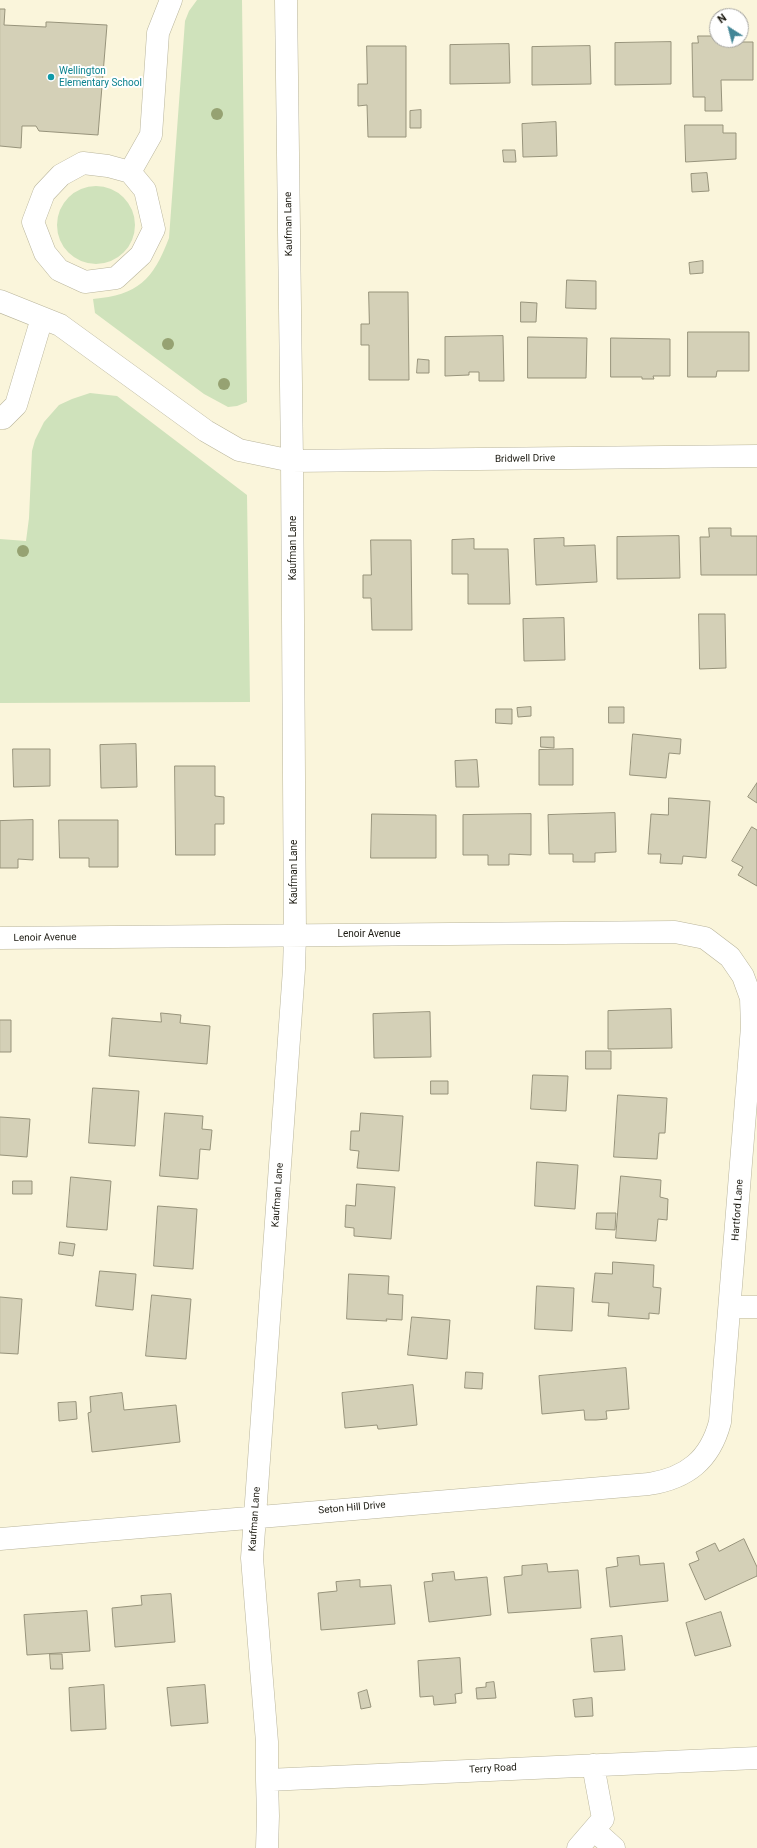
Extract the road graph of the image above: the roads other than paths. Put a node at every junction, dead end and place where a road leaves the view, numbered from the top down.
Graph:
1 (171, 0) edge
2 (286, 0) edge
3 (130, 172) junction
4 (0, 301) edge
5 (42, 318) junction
6 (0, 418) edge
7 (757, 456) edge
8 (292, 461) junction
9 (295, 935) junction
10 (0, 938) edge
11 (730, 957) joint
12 (730, 1307) junction
13 (757, 1307) edge
14 (698, 1463) joint
15 (254, 1518) junction
16 (0, 1539) edge
17 (757, 1758) edge
18 (592, 1765) junction
19 (266, 1780) junction
20 (594, 1830) junction
21 (267, 1848) edge
22 (578, 1848) edge
23 (614, 1848) edge

1 - 3 street
2 - 8 street, Kaufman Lane
3 - 3 street
4 - 5 street, Bridwell Drive
5 - 6 street
5 - 8 street, Bridwell Drive
7 - 8 street, Bridwell Drive
8 - 9 street, Kaufman Lane
9 - 10 street, Lenoir Avenue
9 - 11 street, Lenoir Avenue
9 - 15 street, Kaufman Lane
11 - 12 street, Hartford Lane
12 - 13 street
12 - 14 street, Hartford Lane
14 - 15 street, Seton Hill Drive
15 - 16 street, Seton Hill Drive
15 - 19 street, Kaufman Lane
17 - 18 street, Terry Road
18 - 19 street, Terry Road
18 - 20 street
19 - 21 street
20 - 22 street
20 - 23 street

